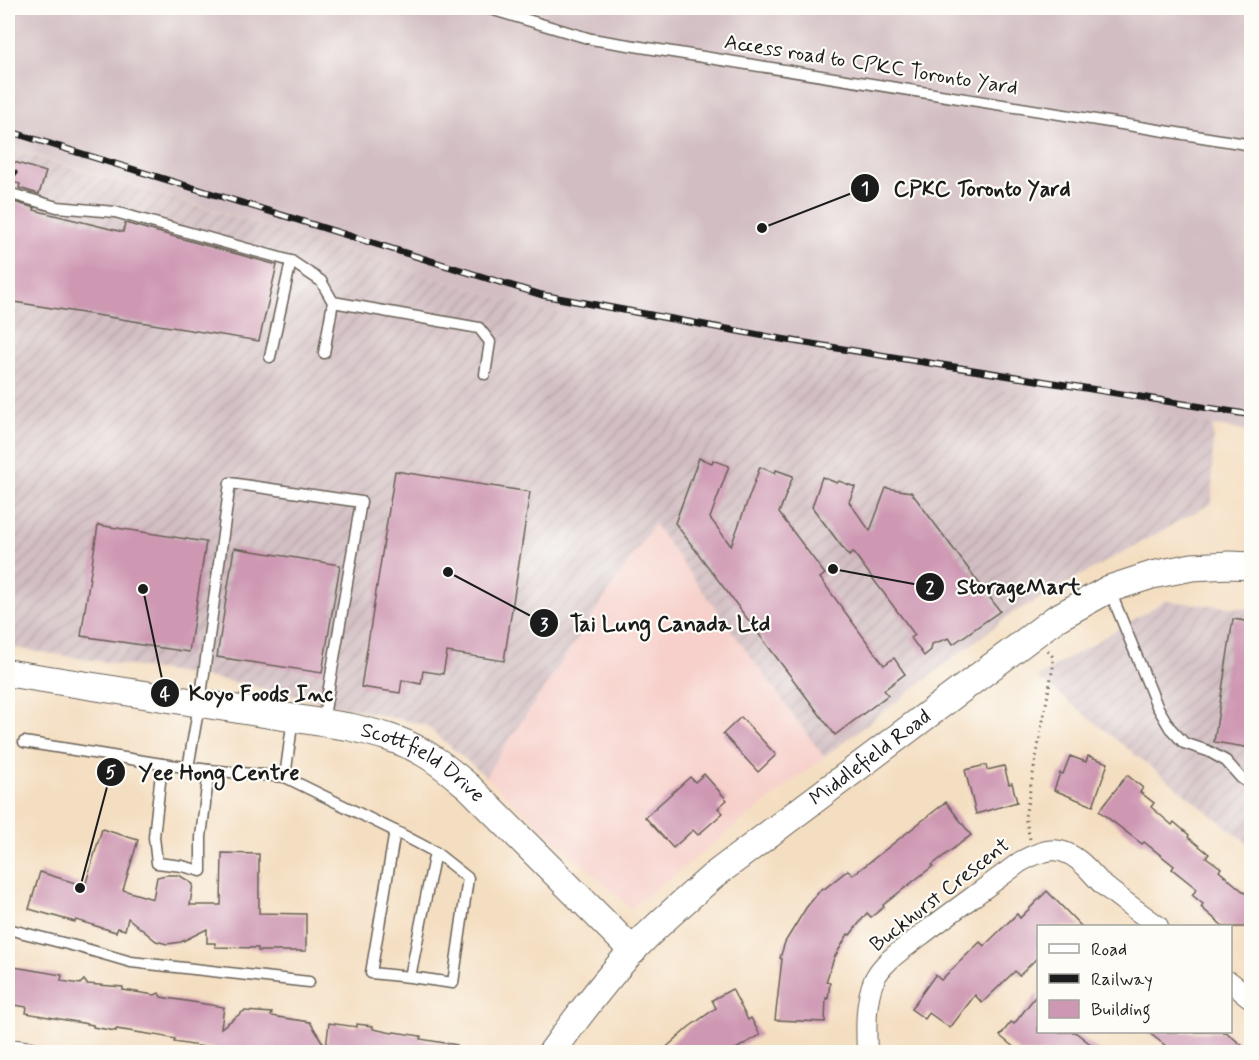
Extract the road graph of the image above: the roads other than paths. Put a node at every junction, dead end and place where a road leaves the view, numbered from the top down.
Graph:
1 (487, 8) edge
2 (1251, 146) edge
3 (8, 193) edge
4 (291, 261) junction
5 (333, 302) junction
6 (324, 353) dead end
7 (270, 357) dead end
8 (485, 374) dead end
9 (1251, 566) edge
10 (1109, 589) junction
11 (8, 673) edge
12 (200, 704) junction
13 (293, 718) junction
14 (323, 722) junction
15 (24, 742) dead end
16 (162, 764) junction
17 (188, 768) junction
18 (209, 770) junction
19 (285, 777) junction
20 (1251, 785) edge
21 (395, 831) junction
22 (435, 852) junction
23 (1155, 925) edge
24 (8, 929) edge
25 (633, 951) junction
26 (410, 977) junction
27 (309, 982) dead end
28 (1232, 984) edge
29 (1251, 999) edge
30 (8, 1049) edge
31 (32, 1053) edge
32 (552, 1053) edge
33 (867, 1053) edge

1 - 2 lane, Access road to CPKC Toronto Yard
3 - 4 lane
4 - 5 lane
4 - 7 lane
5 - 6 lane
5 - 8 lane
9 - 10 main road, Middlefield Road
10 - 20 lane
10 - 25 main road, Middlefield Road
11 - 12 main road, Scottfield Drive
12 - 13 main road, Scottfield Drive
12 - 14 lane
12 - 17 lane
13 - 14 main road, Scottfield Drive
13 - 19 lane
14 - 25 main road, Scottfield Drive
15 - 16 lane
16 - 17 lane
16 - 18 lane
17 - 18 lane
18 - 19 lane
19 - 21 lane
21 - 22 lane
21 - 26 lane
22 - 26 lane
22 - 26 lane
23 - 33 street, Buckhurst Crescent
24 - 27 lane
25 - 32 main road, Middlefield Road
28 - 29 street
30 - 31 street

